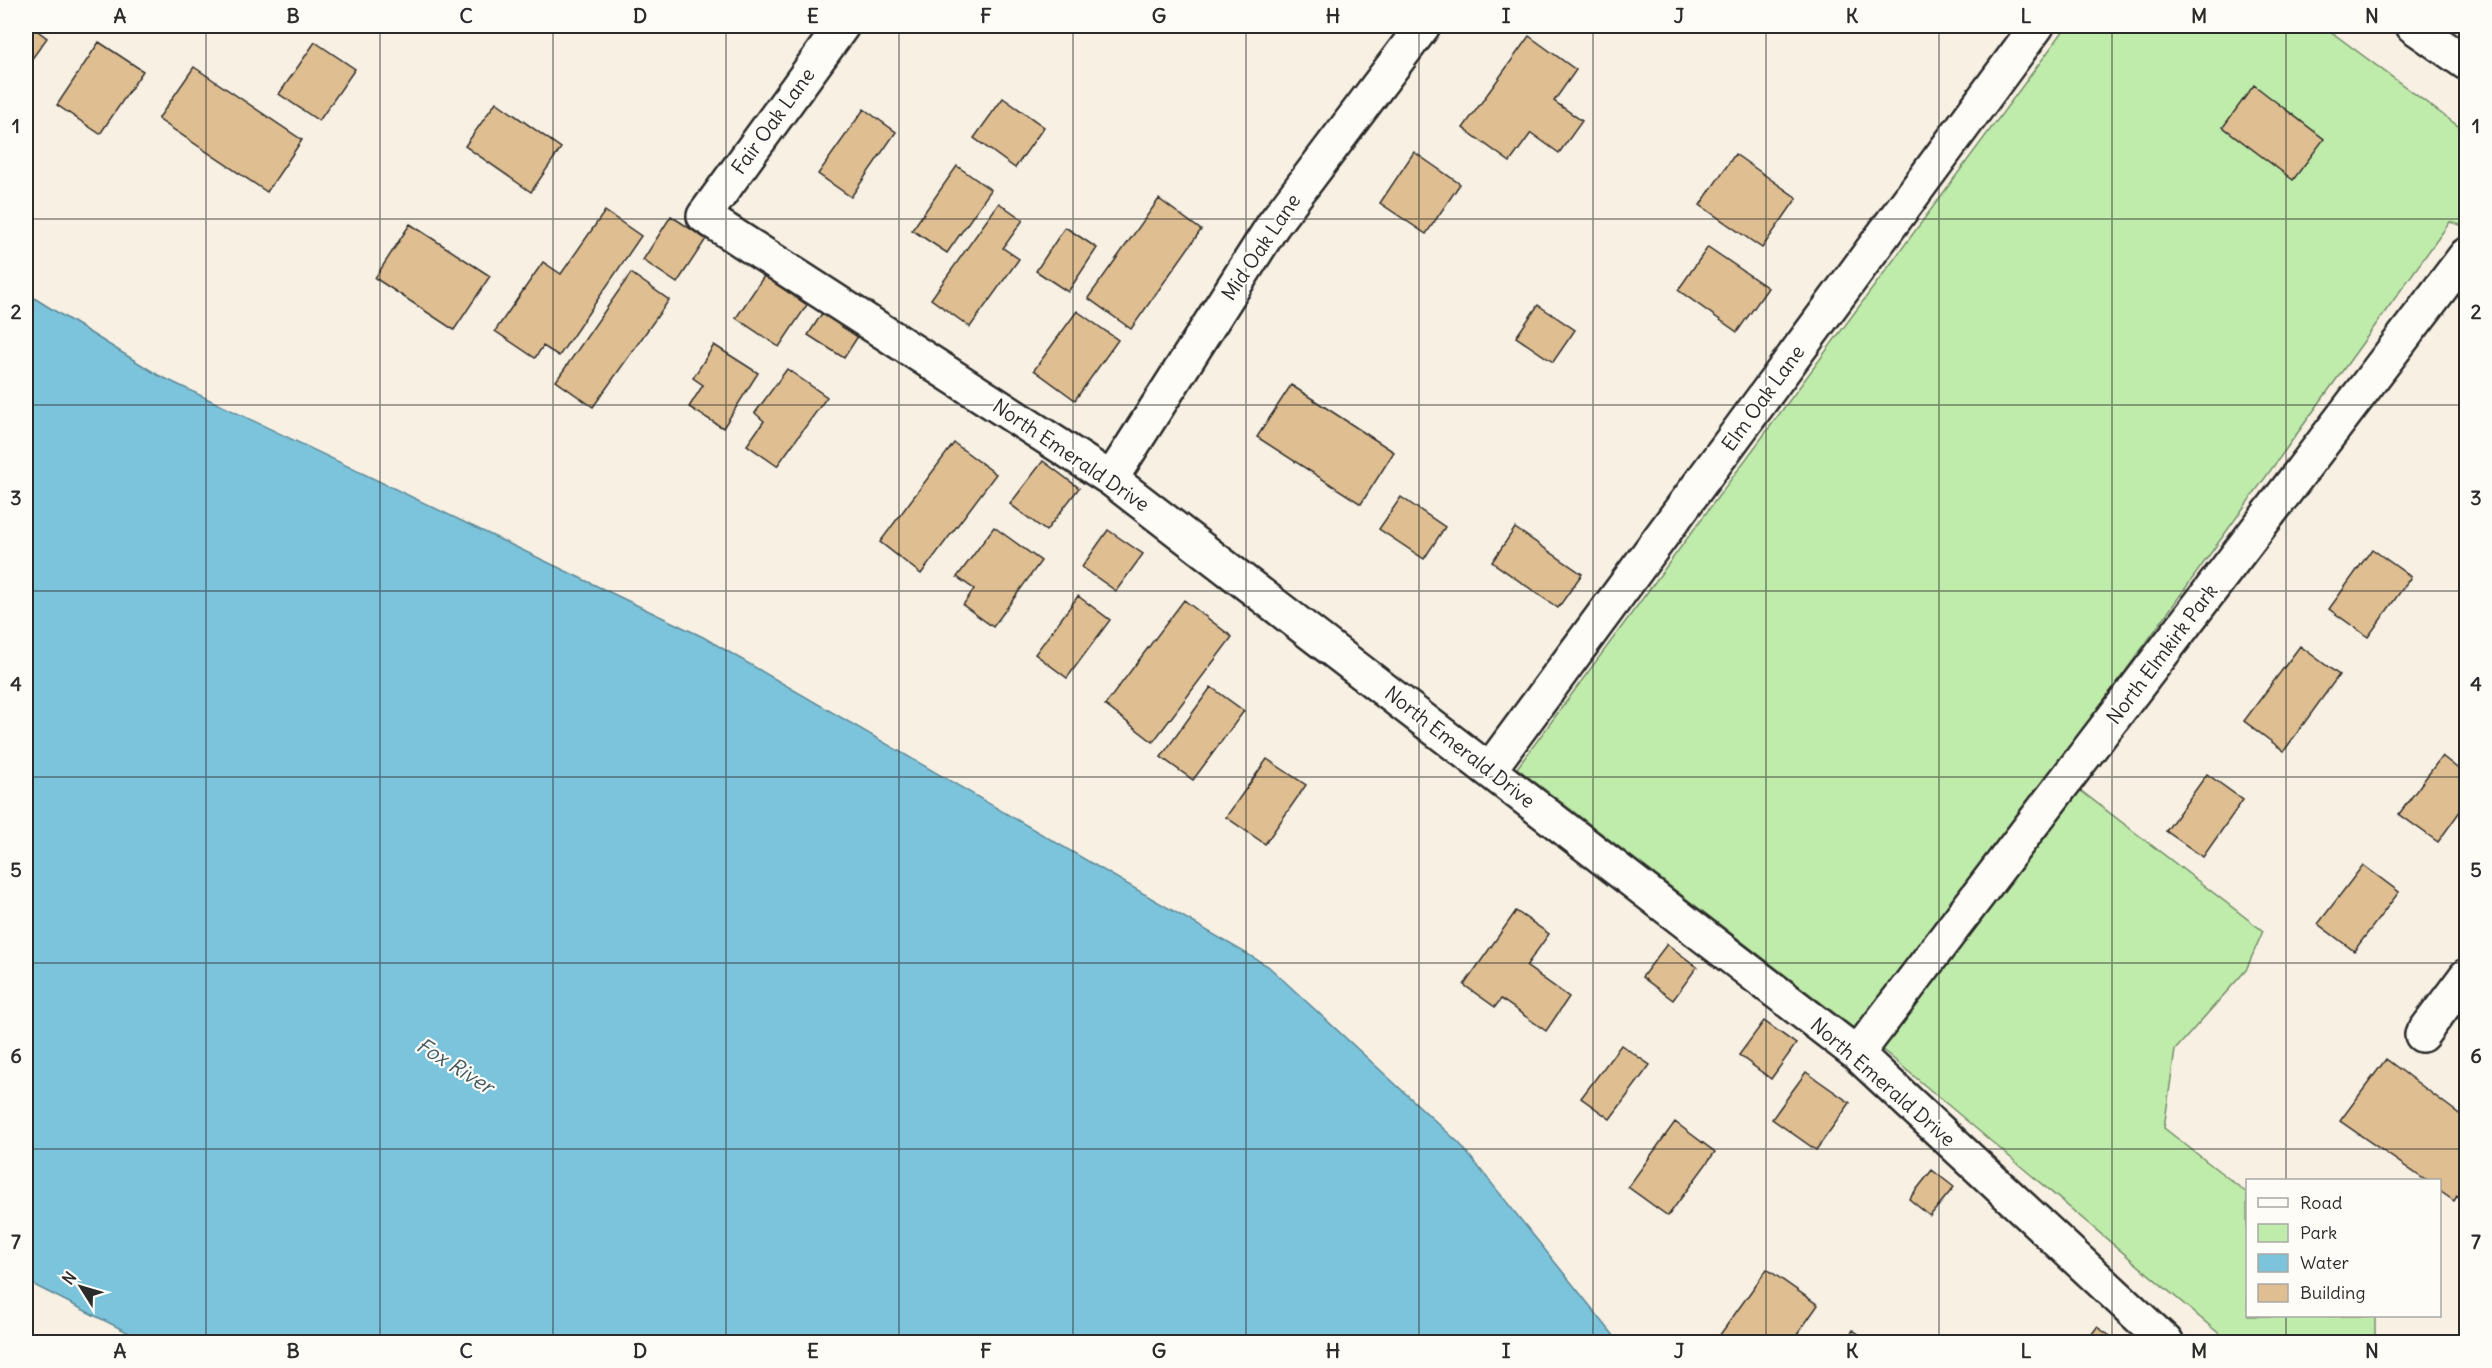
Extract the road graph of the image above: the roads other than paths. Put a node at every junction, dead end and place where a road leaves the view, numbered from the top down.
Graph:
1 (842, 26) edge
2 (1423, 26) edge
3 (2037, 26) edge
4 (2413, 26) edge
5 (2466, 63) edge
6 (704, 216) joint
7 (2466, 255) edge
8 (1111, 478) junction
9 (1489, 770) junction
10 (2466, 976) edge
11 (2422, 1035) dead end
12 (1857, 1054) junction
13 (2166, 1342) edge

1 - 6 street, Fair Oak Lane
2 - 8 street, Mid Oak Lane
3 - 9 street, Elm Oak Lane
4 - 5 street
6 - 8 street, North Emerald Drive
7 - 12 street, North Elmkirk Park
8 - 9 street, North Emerald Drive
9 - 12 street, North Emerald Drive
10 - 11 street
12 - 13 street, North Emerald Drive

